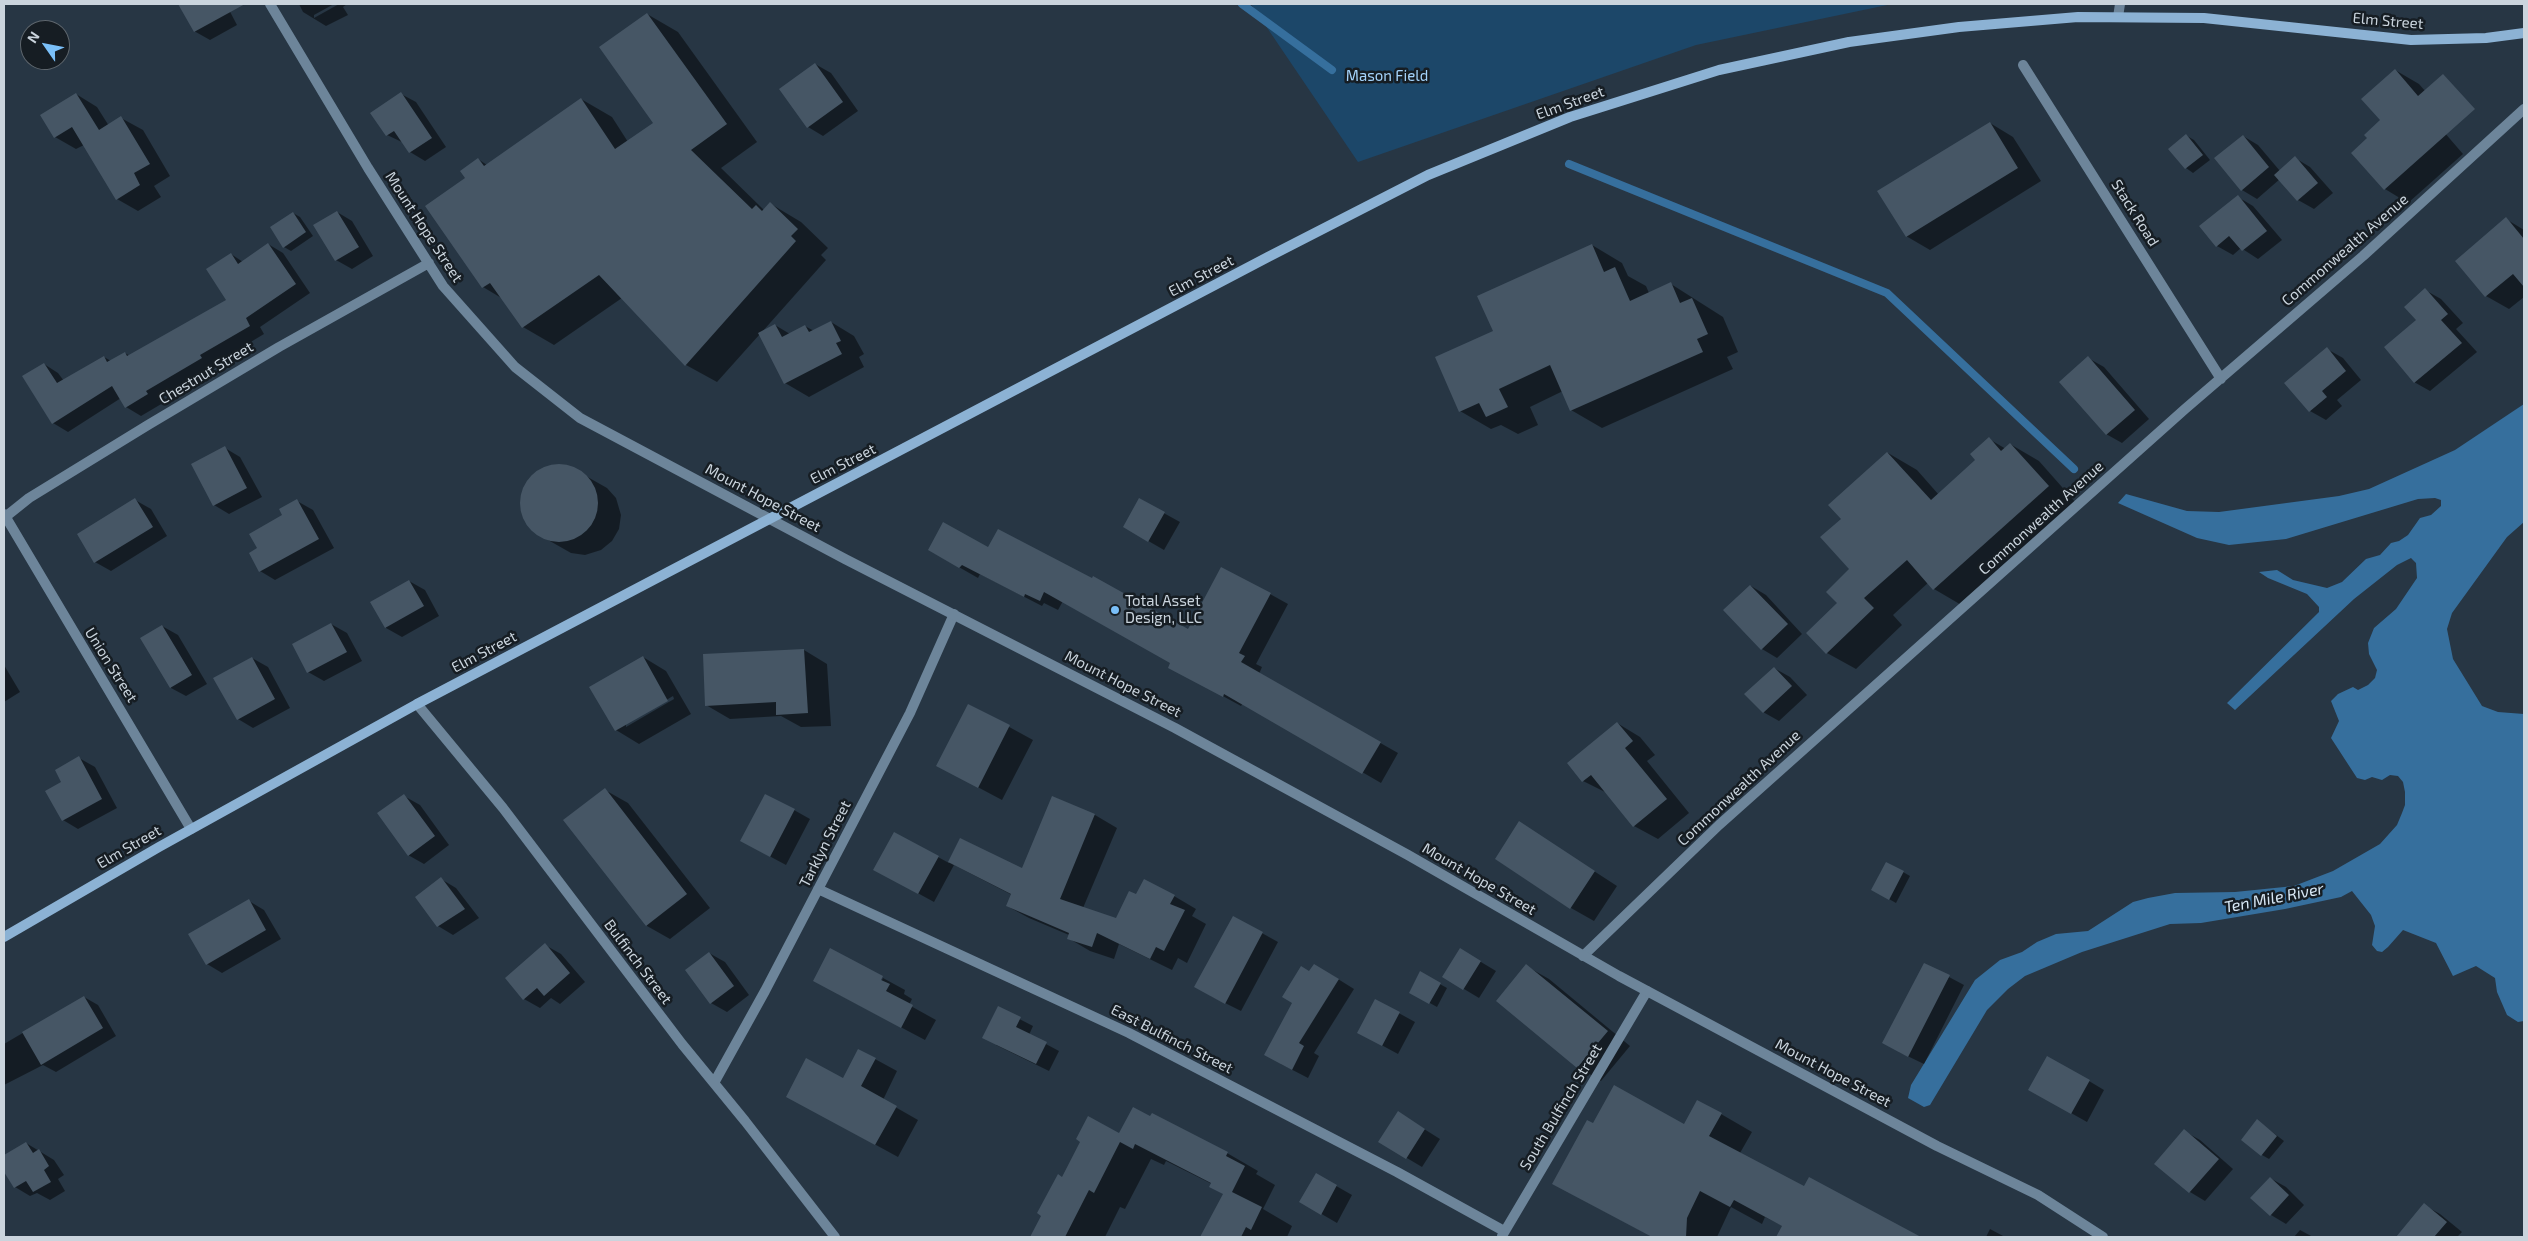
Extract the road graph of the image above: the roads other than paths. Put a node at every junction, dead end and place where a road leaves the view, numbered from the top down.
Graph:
1 (270, 4) edge
2 (2120, 4) edge
3 (2118, 17) junction
4 (2524, 33) edge
5 (2023, 65) dead end
6 (2524, 109) edge
7 (429, 263) junction
8 (2221, 378) junction
9 (4, 516) edge
10 (769, 518) junction
11 (954, 614) junction
12 (418, 704) junction
13 (191, 829) junction
14 (818, 890) junction
15 (4, 937) edge
16 (1583, 956) junction
17 (1647, 991) junction
18 (714, 1083) junction
19 (1503, 1234) edge
20 (835, 1237) edge
21 (2104, 1237) edge

1 - 7 street, Mount Hope Street
2 - 3 street
3 - 4 main road, Elm Street
3 - 10 main road, Elm Street
5 - 8 street, Stack Road
6 - 8 street, Commonwealth Avenue
7 - 9 street, Chestnut Street
7 - 10 street, Mount Hope Street
8 - 16 street, Commonwealth Avenue
9 - 13 street, Union Street
10 - 11 street, Mount Hope Street
10 - 12 main road, Elm Street
11 - 14 street, Tarklyn Street
11 - 16 street, Mount Hope Street
12 - 13 main road, Elm Street
12 - 18 street, Bulfinch Street
13 - 15 main road, Elm Street
14 - 18 street, Tarklyn Street
14 - 19 street, East Bulfinch Street
16 - 17 street, Mount Hope Street
17 - 19 street, South Bulfinch Street
17 - 21 street, Mount Hope Street
18 - 20 street, Bulfinch Street

